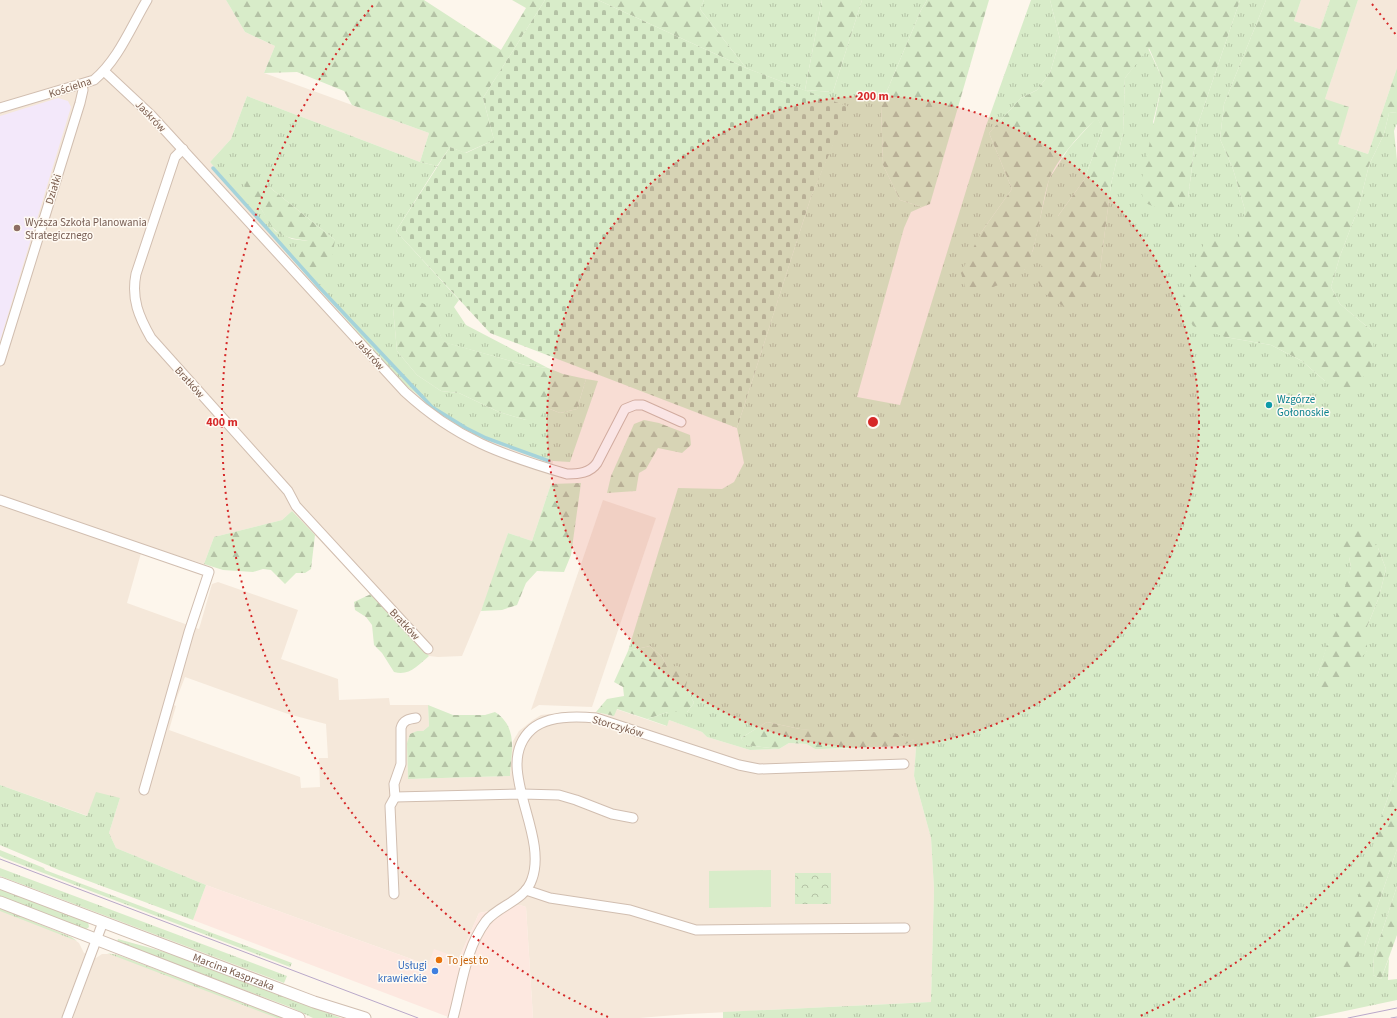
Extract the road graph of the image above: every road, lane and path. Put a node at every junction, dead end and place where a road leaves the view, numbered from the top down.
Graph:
1 (147, 0) edge
2 (104, 71) junction
3 (82, 85) junction
4 (0, 108) edge
5 (183, 149) junction
6 (0, 361) edge
7 (681, 422) dead end
8 (0, 500) edge
9 (428, 649) dead end
10 (416, 718) dead end
11 (904, 764) dead end
12 (144, 790) dead end
13 (522, 794) junction
14 (395, 797) junction
15 (633, 818) dead end
16 (0, 883) edge
17 (526, 890) junction
18 (394, 894) dead end
19 (0, 902) edge
20 (103, 922) junction
21 (905, 928) dead end
22 (96, 940) junction
23 (67, 1018) edge
24 (299, 1018) edge
25 (365, 1018) edge
26 (453, 1018) edge

1 - 2 street, Kościelna
2 - 3 street, Kościelna
2 - 5 street, Jaskrów
3 - 4 street, Kościelna
3 - 6 street, Działki
5 - 7 street, Jaskrów
5 - 9 street, Bratków
8 - 12 street
10 - 14 street
11 - 13 street, Storczyków
13 - 14 street
13 - 15 street
13 - 17 street, Storczyków
14 - 18 street
16 - 20 street, Marcina Kasprzaka
17 - 21 street
17 - 26 street, Storczyków
19 - 22 street, Marcina Kasprzaka
20 - 22 street
20 - 25 street, Marcina Kasprzaka
22 - 23 street
22 - 24 street, Marcina Kasprzaka

